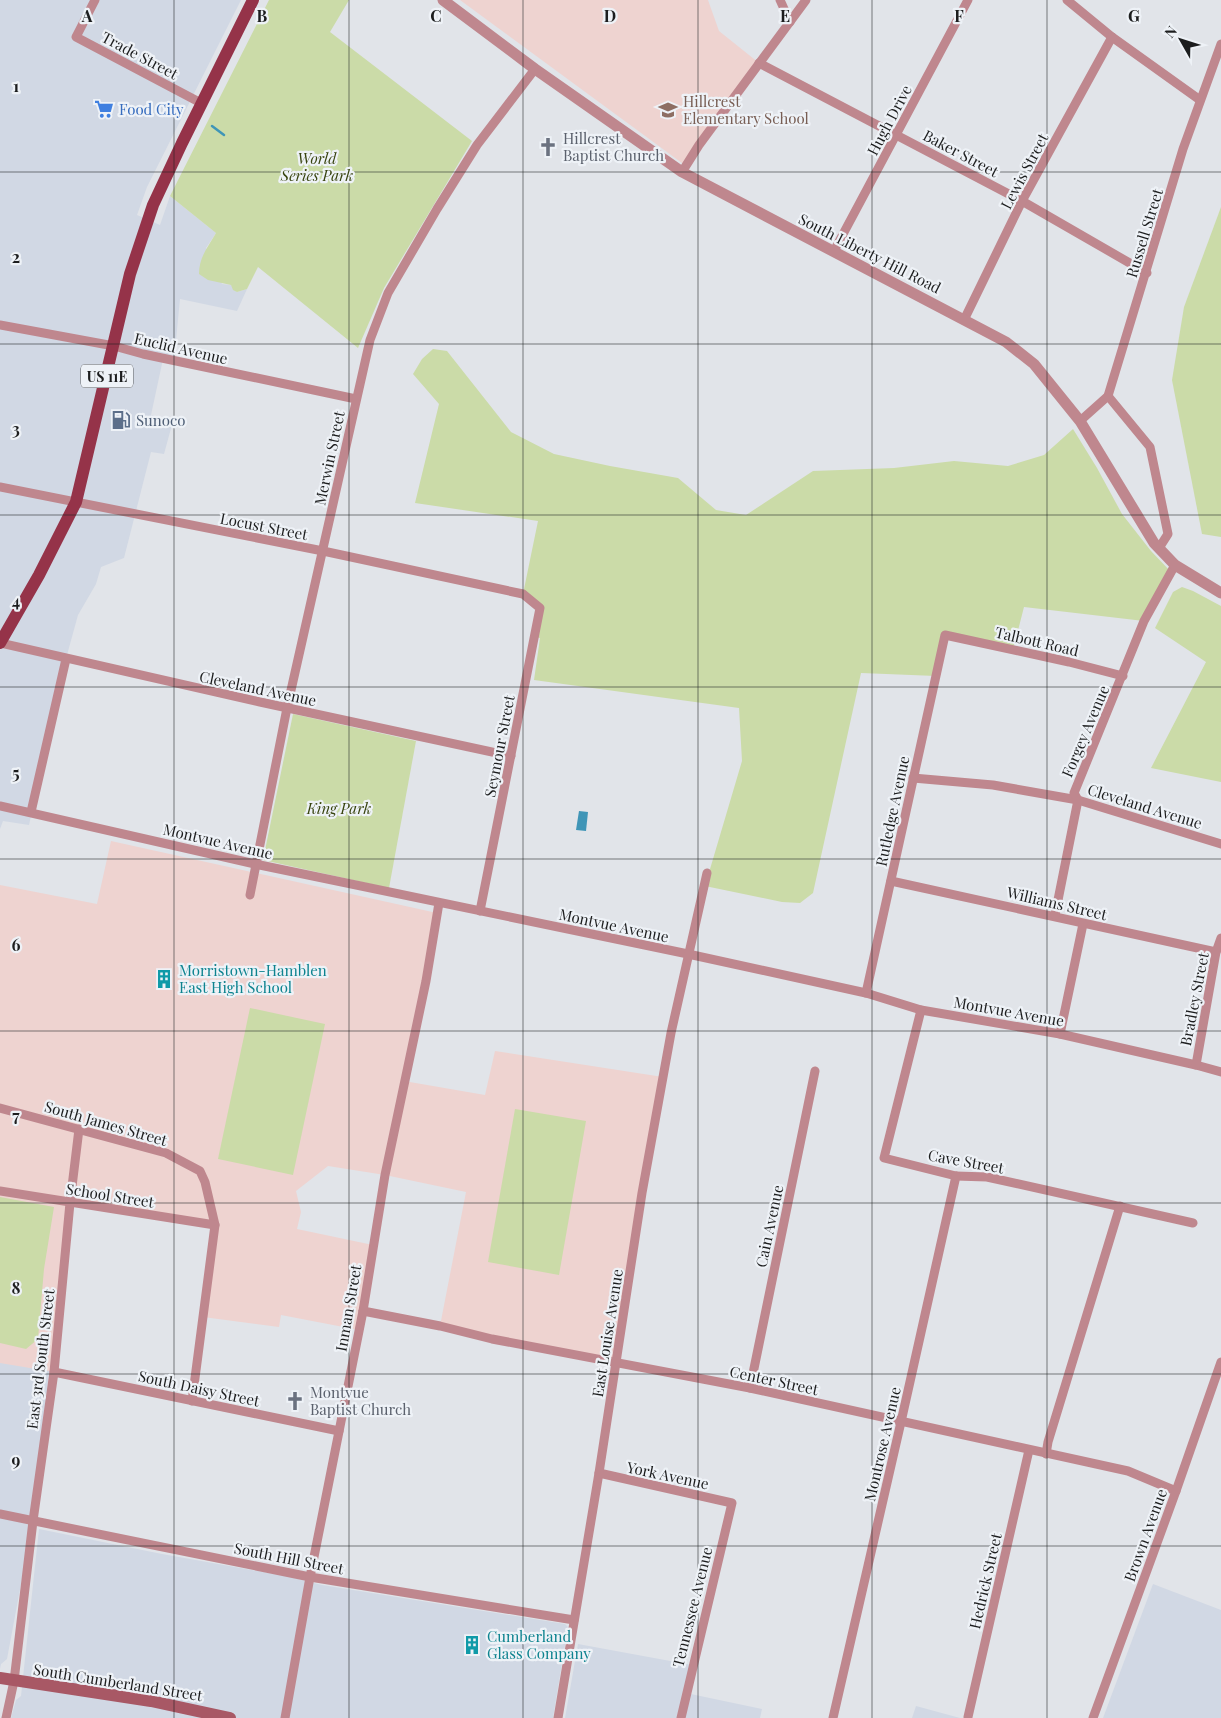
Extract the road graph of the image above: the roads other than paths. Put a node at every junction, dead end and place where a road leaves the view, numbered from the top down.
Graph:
1 (95, 0) edge
2 (253, 0) edge
3 (443, 0) edge
4 (780, 0) edge
5 (806, 0) edge
6 (968, 0) edge
7 (1068, 0) edge
8 (790, 22) junction
9 (1112, 37) junction
10 (1221, 44) edge
11 (759, 63) junction
12 (535, 69) junction
13 (1200, 100) junction
14 (201, 103) junction
15 (897, 135) junction
16 (682, 172) junction
17 (1022, 201) junction
18 (834, 252) junction
19 (1147, 273) junction
20 (964, 320) junction
21 (0, 325) edge
22 (114, 346) junction
23 (1108, 396) junction
24 (356, 399) junction
25 (1080, 420) junction
26 (0, 487) edge
27 (76, 502) junction
28 (1159, 548) junction
29 (323, 551) junction
30 (1175, 565) junction
31 (1221, 593) edge
32 (523, 594) joint
33 (946, 635) joint
34 (0, 643) edge
35 (66, 659) junction
36 (1123, 676) junction
37 (287, 708) junction
38 (511, 756) junction
39 (913, 778) junction
40 (1078, 800) junction
41 (0, 806) edge
42 (31, 812) junction
43 (1221, 844) edge
44 (255, 864) junction
45 (707, 872) dead end
46 (891, 881) junction
47 (250, 895) dead end
48 (439, 903) junction
49 (480, 911) junction
50 (1055, 915) junction
51 (1083, 924) junction
52 (1221, 938) edge
53 (1216, 952) junction
54 (688, 954) junction
55 (866, 993) junction
56 (921, 1010) junction
57 (1060, 1034) junction
58 (1196, 1065) junction
59 (815, 1071) dead end
60 (1221, 1072) edge
61 (0, 1108) edge
62 (79, 1129) junction
63 (956, 1176) junction
64 (0, 1191) edge
65 (70, 1203) junction
66 (1120, 1206) junction
67 (1193, 1223) dead end
68 (216, 1225) junction
69 (362, 1311) junction
70 (616, 1362) junction
71 (1221, 1362) edge
72 (54, 1372) junction
73 (750, 1388) junction
74 (192, 1401) junction
75 (901, 1422) junction
76 (338, 1431) junction
77 (1029, 1450) junction
78 (1046, 1454) junction
79 (599, 1473) junction
80 (1176, 1491) junction
81 (732, 1503) joint
82 (0, 1514) edge
83 (33, 1521) junction
84 (310, 1577) junction
85 (574, 1620) junction
86 (0, 1678) edge
87 (14, 1681) junction
88 (968, 1717) dead end
89 (6, 1718) edge
90 (230, 1718) edge
91 (285, 1718) edge
92 (558, 1718) edge
93 (681, 1718) edge
94 (832, 1718) edge
95 (1093, 1718) edge

1 - 14 street, Trade Street
2 - 14 main road, US 11E
3 - 12 street, South Liberty Hill Road
4 - 8 street
5 - 8 street
6 - 15 street, Hugh Drive
7 - 9 street
8 - 11 street
9 - 13 street
9 - 17 street, Lewis Street
10 - 13 street, Russell Street
11 - 15 street, Baker Street
11 - 16 street
12 - 16 street, South Liberty Hill Road
12 - 24 street, Merwin Street
13 - 19 street, Russell Street
14 - 22 main road, US 11E
15 - 17 street, Baker Street
15 - 18 street, Hugh Drive
16 - 18 street, South Liberty Hill Road
17 - 19 street, Baker Street
17 - 20 street, Lewis Street
18 - 20 street, South Liberty Hill Road
19 - 23 street, Russell Street
20 - 25 street, South Liberty Hill Road
21 - 22 street, Euclid Avenue
22 - 24 street, Euclid Avenue
22 - 27 main road, US 11E
23 - 25 street
23 - 28 street
24 - 29 street, Merwin Street
25 - 28 street, South Liberty Hill Road
26 - 27 street, Locust Street
27 - 29 street, Locust Street
27 - 34 main road, US 11E
28 - 30 street, South Liberty Hill Road
29 - 32 street, Locust Street
29 - 37 street, Merwin Street
30 - 31 street, South Liberty Hill Road
30 - 36 street, Forgey Avenue
32 - 38 street, Seymour Street
33 - 36 street, Talbott Road
33 - 39 street, Rutledge Avenue
34 - 35 street, Cleveland Avenue
35 - 37 street, Cleveland Avenue
35 - 42 street
36 - 40 street, Forgey Avenue
37 - 38 street, Cleveland Avenue
37 - 44 street, Merwin Street
38 - 49 street, Seymour Street
39 - 40 street, Cleveland Avenue
39 - 46 street, Rutledge Avenue
40 - 43 street, Cleveland Avenue
40 - 50 street, Forgey Avenue
41 - 42 street, Montvue Avenue
42 - 44 street, Montvue Avenue
44 - 47 street, Merwin Street
44 - 48 street, Montvue Avenue
45 - 54 street, East Louise Avenue
46 - 50 street, Williams Street
46 - 55 street, Rutledge Avenue
48 - 49 street, Montvue Avenue
48 - 69 street, Inman Street
49 - 54 street, Montvue Avenue
50 - 51 street, Williams Street
51 - 53 street, Williams Street
51 - 57 street
52 - 53 street, Bradley Street
53 - 58 street, Bradley Street
54 - 55 street, Montvue Avenue
54 - 70 street, East Louise Avenue
55 - 56 street, Montvue Avenue
56 - 57 street, Montvue Avenue
56 - 63 street, Cave Street
57 - 58 street, Montvue Avenue
58 - 60 street, Montvue Avenue
59 - 73 street, Cain Avenue
61 - 62 street, South James Street
62 - 65 street, East 3rd South Street
62 - 68 street, South James Street
63 - 66 street, Cave Street
63 - 75 street, Montrose Avenue
64 - 65 street, School Street
65 - 68 street, School Street
65 - 72 street, East 3rd South Street
66 - 67 street, Cave Street
66 - 78 street
68 - 74 street
69 - 70 street, Center Street
69 - 76 street, Inman Street
70 - 73 street, Center Street
70 - 79 street, East Louise Avenue
71 - 80 street, Brown Avenue
72 - 74 street, South Daisy Street
72 - 83 street, East 3rd South Street
73 - 75 street, Center Street
74 - 76 street, South Daisy Street
75 - 77 street, Center Street
75 - 94 street, Montrose Avenue
76 - 84 street, Inman Street
77 - 78 street, Center Street
77 - 88 street, Hedrick Street
78 - 80 street, Center Street
79 - 81 street, York Avenue
79 - 85 street, East Louise Avenue
80 - 95 street, Brown Avenue
81 - 93 street, Tennessee Avenue
82 - 83 street, South Hill Street
83 - 84 street, South Hill Street
83 - 87 street, East 3rd South Street
84 - 85 street, South Hill Street
84 - 91 street, Inman Street
85 - 92 street, East Louise Avenue
86 - 87 main road, South Cumberland Street
87 - 89 street, East 3rd South Street
87 - 90 main road, South Cumberland Street

